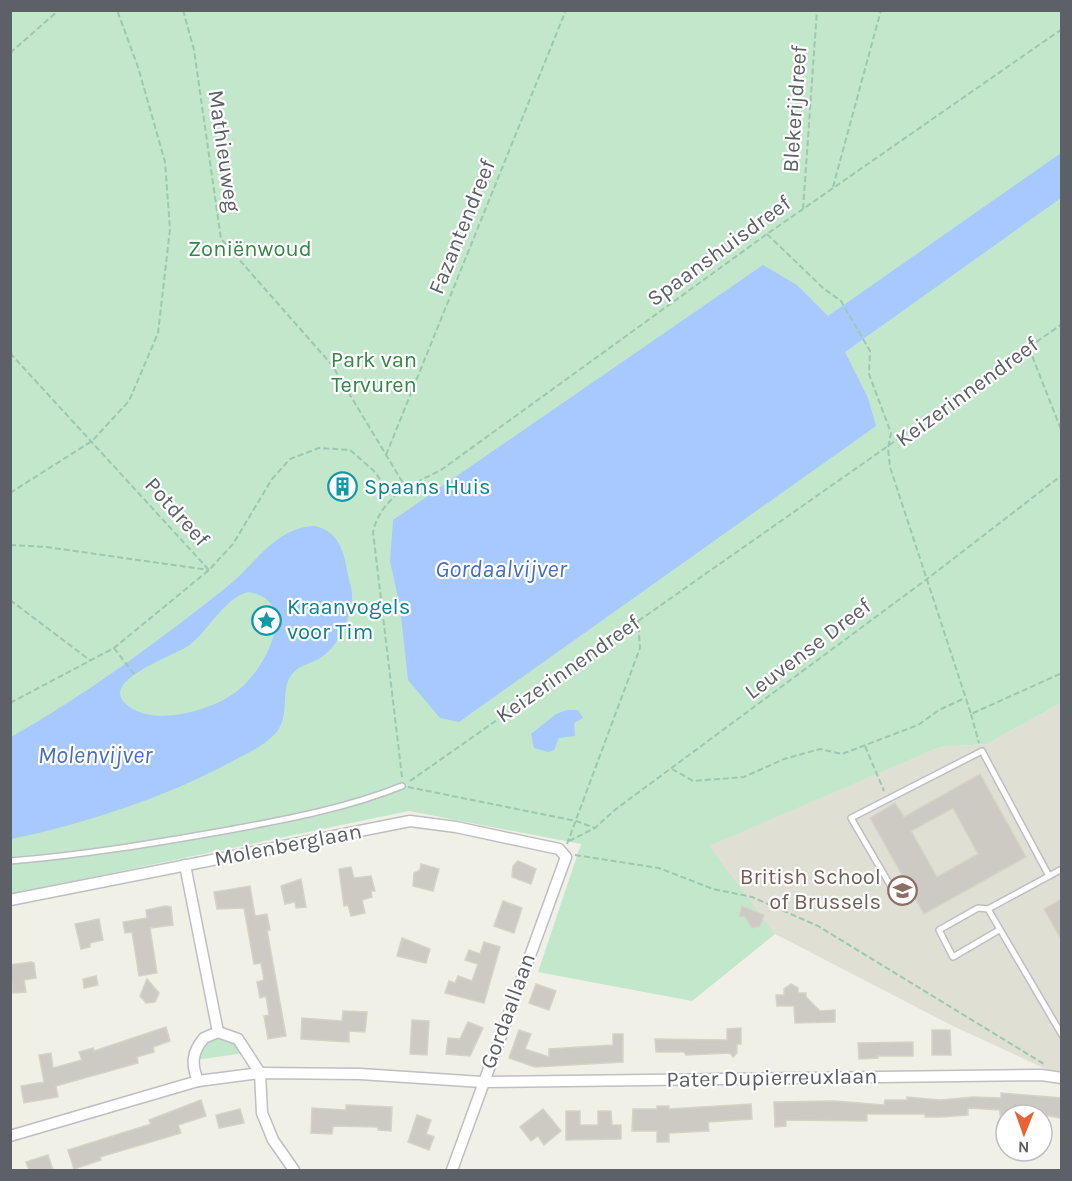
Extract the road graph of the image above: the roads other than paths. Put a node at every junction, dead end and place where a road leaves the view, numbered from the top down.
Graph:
1 (402, 786) road end
2 (564, 852) joint
3 (10, 861) edge
4 (184, 865) junction
5 (1062, 869) edge
6 (1048, 876) junction
7 (10, 900) edge
8 (900, 902) dead end
9 (988, 909) junction
10 (999, 930) junction
11 (218, 1032) junction
12 (1062, 1035) edge
13 (260, 1073) junction
14 (1062, 1077) edge
15 (198, 1080) junction
16 (482, 1082) junction
17 (10, 1136) edge
18 (294, 1170) edge
19 (452, 1170) edge

1 - 3 lane
2 - 4 street, Molenberglaan
2 - 16 street, Gordaallaan
4 - 7 street, Molenberglaan
4 - 11 street
5 - 6 lane
6 - 8 lane
6 - 9 lane
9 - 10 lane
9 - 10 lane
10 - 12 lane
11 - 13 street
11 - 15 street
13 - 15 street, Pater Dupierreuxlaan
13 - 16 street, Pater Dupierreuxlaan
13 - 18 street
14 - 16 street, Pater Dupierreuxlaan
15 - 17 street, Pater Dupierreuxlaan
16 - 19 street, Gordaallaan

